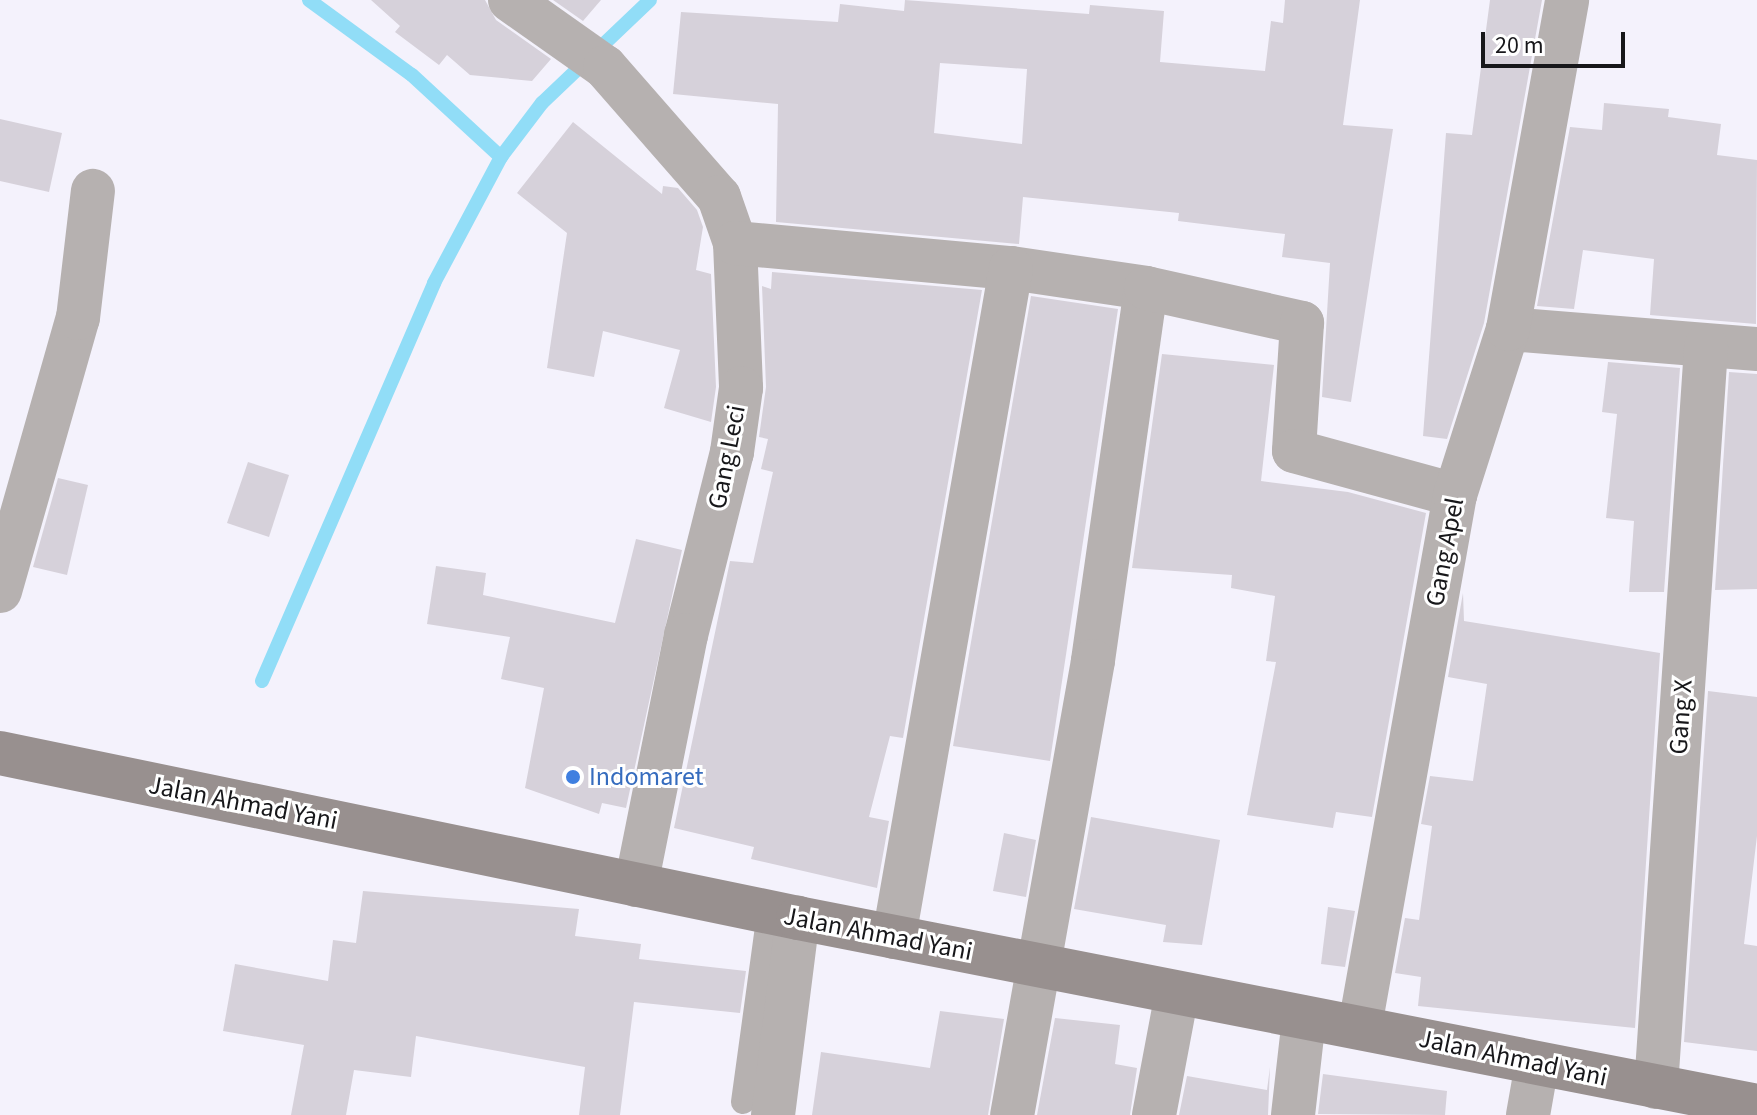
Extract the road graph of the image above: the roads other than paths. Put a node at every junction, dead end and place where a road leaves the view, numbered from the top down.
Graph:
1 (510, 0) edge
2 (1567, 0) edge
3 (93, 191) dead end
4 (735, 243) junction
5 (1011, 268) junction
6 (1146, 288) junction
7 (1508, 329) junction
8 (1706, 347) junction
9 (1757, 349) edge
10 (1455, 495) junction
11 (0, 591) edge
12 (0, 753) edge
13 (636, 885) junction
14 (784, 915) junction
15 (894, 937) junction
16 (1038, 965) junction
17 (1177, 993) junction
18 (1304, 1018) junction
19 (1360, 1026) junction
20 (1537, 1064) junction
21 (1656, 1087) junction
22 (1702, 1105) edge
23 (1757, 1106) edge
24 (758, 1108) edge
25 (1012, 1115) edge
26 (1154, 1115) edge
27 (1293, 1115) edge
28 (1528, 1115) edge

1 - 4 street, Gang Leci
2 - 7 street, Gang Apel
3 - 11 street
4 - 5 street
4 - 13 street, Gang Leci
5 - 6 street
5 - 15 street
6 - 10 street
6 - 16 street
7 - 8 street
7 - 10 street, Gang Apel
8 - 9 street
8 - 21 street, Gang X
10 - 19 street, Gang Apel
12 - 13 main road, Jalan Ahmad Yani
13 - 14 main road, Jalan Ahmad Yani
14 - 15 main road, Jalan Ahmad Yani
14 - 24 street
15 - 16 main road, Jalan Ahmad Yani
16 - 17 main road, Jalan Ahmad Yani
16 - 25 street
17 - 18 main road, Jalan Ahmad Yani
17 - 26 street
18 - 19 main road, Jalan Ahmad Yani
18 - 27 street
19 - 20 main road, Jalan Ahmad Yani
20 - 21 main road, Jalan Ahmad Yani
20 - 28 street
21 - 22 main road, Jalan Ahmad Yani
22 - 23 main road, Jalan Ahmad Yani

